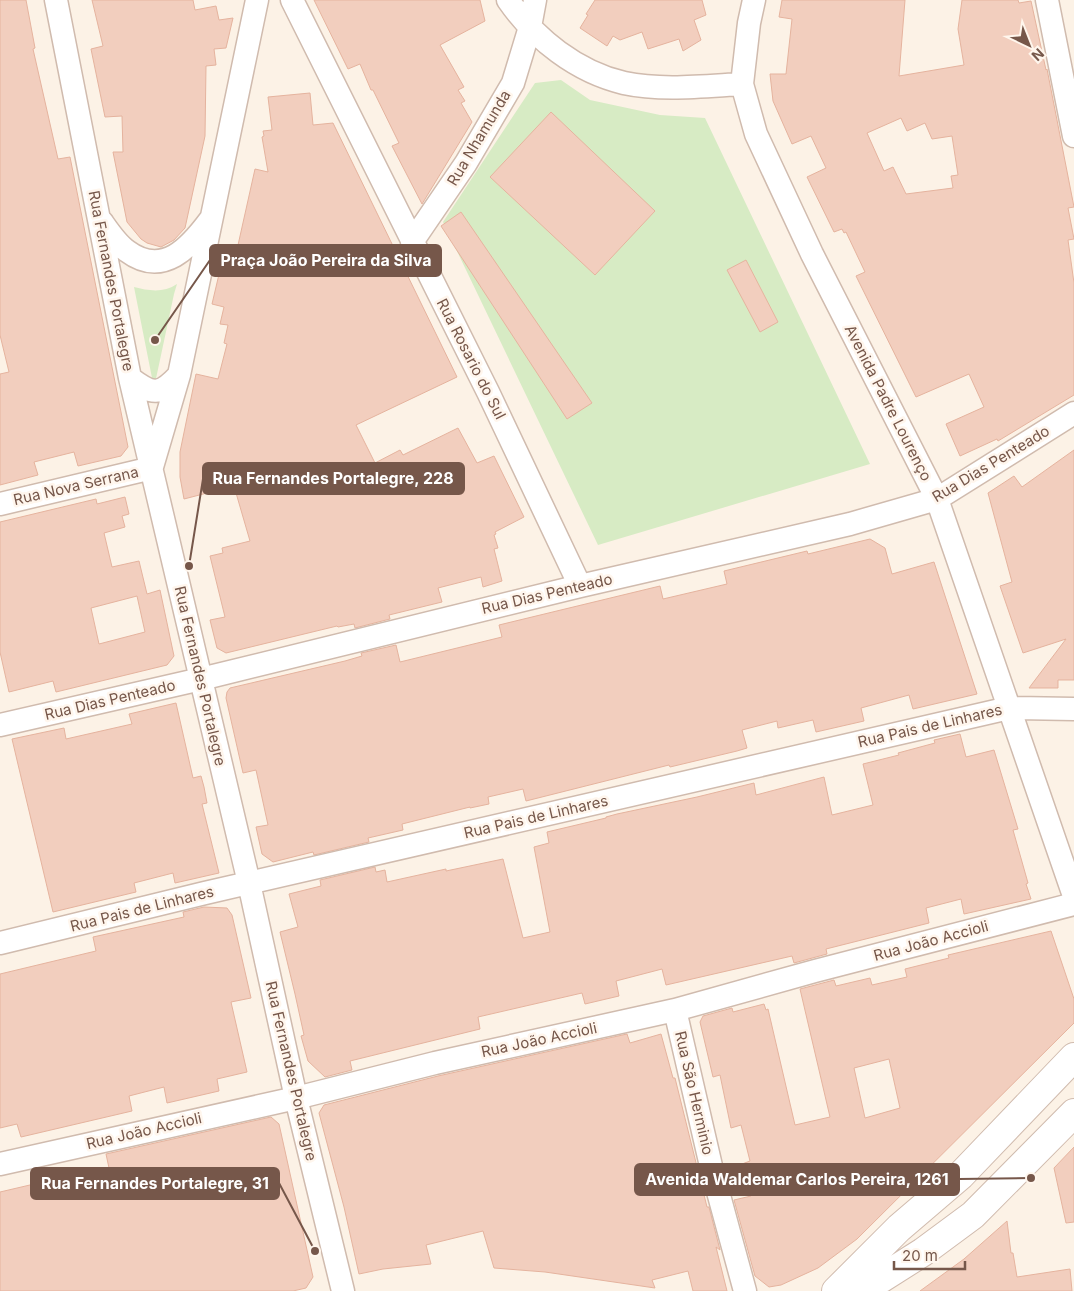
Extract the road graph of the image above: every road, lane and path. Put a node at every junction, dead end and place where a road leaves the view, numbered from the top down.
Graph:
1 (56, 0) edge
2 (257, 0) edge
3 (292, 0) edge
4 (508, 0) edge
5 (534, 0) edge
6 (754, 0) edge
7 (1047, 0) edge
8 (530, 27) junction
9 (742, 84) junction
10 (1074, 136) edge
11 (213, 215) junction
12 (100, 220) junction
13 (412, 242) junction
14 (179, 375) junction
15 (130, 378) junction
16 (1074, 413) edge
17 (152, 468) junction
18 (937, 499) junction
19 (0, 504) edge
20 (580, 586) junction
21 (201, 679) junction
22 (1009, 708) junction
23 (1074, 709) edge
24 (0, 725) edge
25 (249, 883) junction
26 (1074, 896) edge
27 (1074, 904) edge
28 (0, 943) edge
29 (675, 1010) junction
30 (1074, 1057) edge
31 (296, 1098) junction
32 (1074, 1113) edge
33 (0, 1164) edge
34 (343, 1291) edge
35 (745, 1291) edge
36 (836, 1291) edge

1 - 12 street, Rua Fernandes Portalegre
2 - 11 street
3 - 13 street, Rua Rosario do Sul
4 - 8 street
5 - 8 street, Rua Nhamunda
6 - 9 street, Avenida Padre Lourenço
7 - 10 street
8 - 9 street
8 - 13 street, Rua Nhamunda
9 - 18 street, Avenida Padre Lourenço
11 - 12 street
11 - 14 street
12 - 15 street, Rua Fernandes Portalegre
13 - 20 street, Rua Rosario do Sul
14 - 15 street
14 - 17 street
15 - 17 street, Rua Fernandes Portalegre
16 - 18 street, Rua Dias Penteado
17 - 19 street, Rua Nova Serrana
17 - 21 street, Rua Fernandes Portalegre
18 - 20 street, Rua Dias Penteado
18 - 22 street, Avenida Padre Lourenço
20 - 21 street, Rua Dias Penteado
21 - 24 street, Rua Dias Penteado
21 - 25 street, Rua Fernandes Portalegre
22 - 23 street, Rua Pais de Linhares
22 - 25 street, Rua Pais de Linhares
22 - 26 street, Avenida Padre Lourenço
25 - 28 street, Rua Pais de Linhares
25 - 31 street, Rua Fernandes Portalegre
27 - 29 street, Rua João Accioli
29 - 31 street, Rua João Accioli
29 - 35 street, Rua São Herminio
30 - 36 street
31 - 33 street, Rua João Accioli
31 - 34 street, Rua Fernandes Portalegre
32 - 36 street

